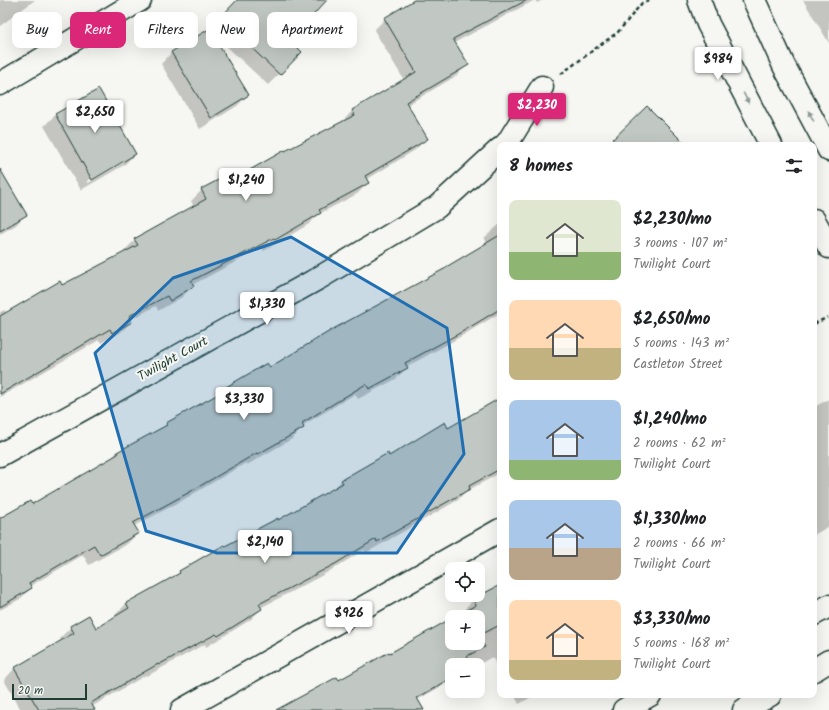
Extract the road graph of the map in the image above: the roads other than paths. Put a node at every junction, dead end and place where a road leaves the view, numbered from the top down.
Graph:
1 (140, 0) edge
2 (699, 0) edge
3 (754, 0) edge
4 (0, 84) edge
5 (542, 87) road end
6 (508, 142) edge
7 (769, 142) edge
8 (829, 150) edge
9 (497, 152) edge
10 (817, 225) edge
11 (829, 247) edge
12 (0, 455) edge
13 (497, 532) edge
14 (829, 606) edge
15 (817, 612) edge
16 (829, 661) edge
17 (817, 668) edge
18 (645, 698) edge
19 (765, 698) edge
20 (182, 710) edge
21 (624, 710) edge
22 (744, 710) edge

1 - 4 street
2 -> 7 street
8 -> 3 street
5 - 6 street
9 - 12 street, Twilight Court
10 - 11 street
13 - 20 street
14 - 15 street
16 - 17 street
18 - 21 street
19 - 22 street

